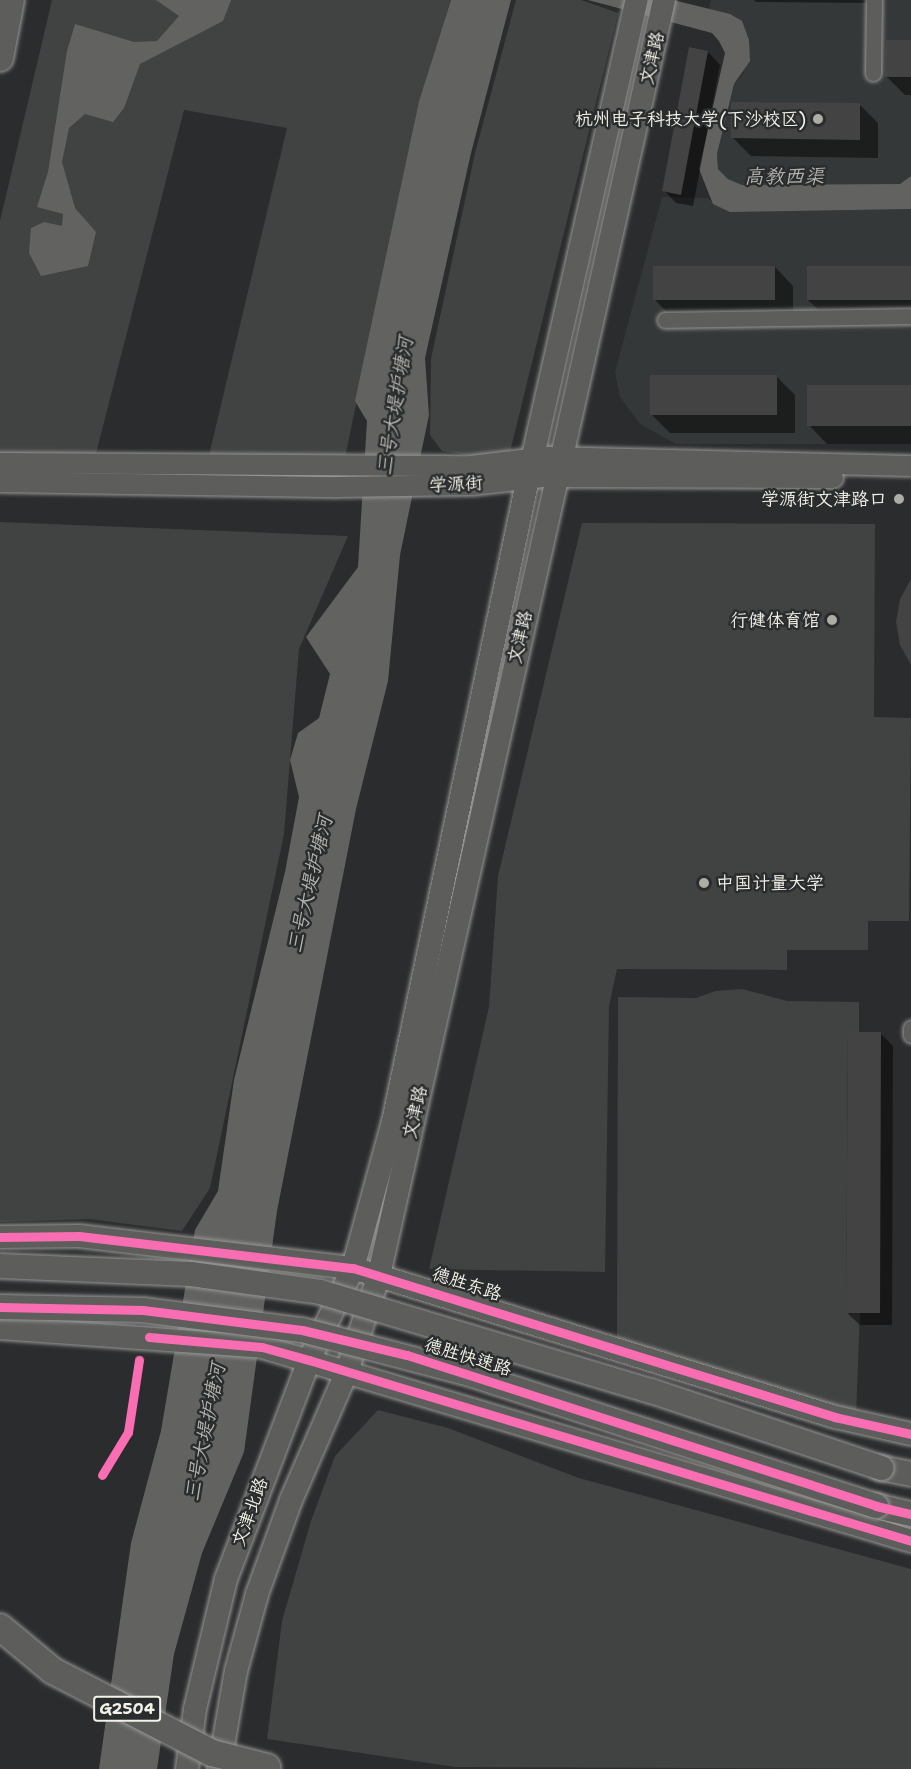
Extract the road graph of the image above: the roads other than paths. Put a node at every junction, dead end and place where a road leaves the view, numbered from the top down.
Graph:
1 (5, 0) edge
2 (11, 0) edge
3 (638, 0) edge
4 (664, 0) edge
5 (874, 0) edge
6 (0, 20) edge
7 (0, 58) edge
8 (873, 73) dead end
9 (911, 316) edge
10 (665, 320) dead end
11 (0, 463) edge
12 (911, 466) edge
13 (559, 467) junction
14 (532, 468) junction
15 (911, 478) edge
16 (0, 482) edge
17 (911, 1028) edge
18 (911, 1035) edge
19 (0, 1237) edge
20 (0, 1266) edge
21 (353, 1268) junction
22 (379, 1275) junction
23 (0, 1307) edge
24 (0, 1328) edge
25 (309, 1360) junction
26 (347, 1371) junction
27 (911, 1434) edge
28 (911, 1474) edge
29 (911, 1514) edge
30 (911, 1541) edge
31 (0, 1627) edge
32 (271, 1768) edge
33 (187, 1769) edge
34 (219, 1769) edge

1 - 6 highway
2 - 7 highway
3 - 14 main road, 文津路
4 - 13 main road, 文津路
5 - 8 street
9 - 10 street
11 - 14 main road, 学源街
12 - 13 main road, 学源街
13 - 14 main road, 学源街
13 - 15 main road, 学源街
13 - 22 main road, 文津路
14 - 16 main road, 学源街
14 - 21 main road, 文津路
17 - 18 street
19 - 21 main road, 德胜东路
20 - 28 highway, 德胜快速路, bridge
21 - 22 main road, 德胜东路
21 - 25 main road, 文津北路
22 - 26 main road, 文津北路
22 - 27 main road, 德胜东路
23 - 29 highway, 德胜快速路, bridge
24 - 25 main road
25 - 26 main road
25 - 33 main road, 文津北路
26 - 30 main road
26 - 34 main road, 文津北路
31 - 32 highway, G2504, bridge

